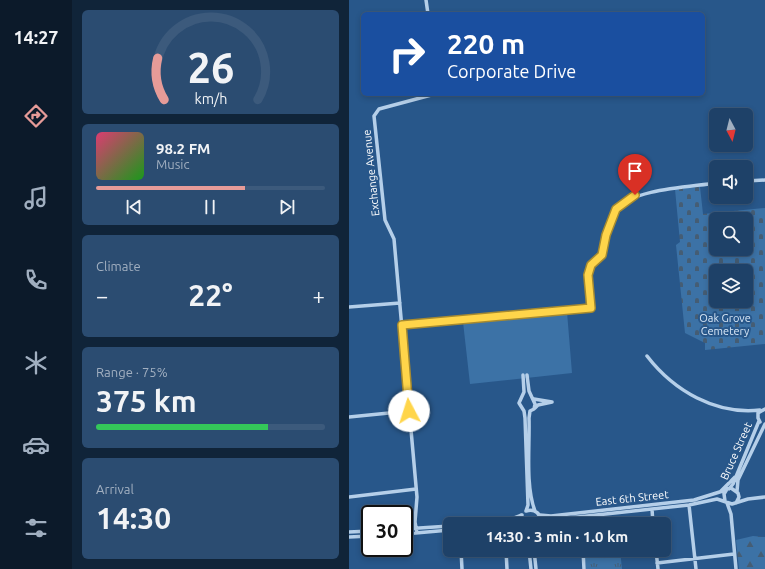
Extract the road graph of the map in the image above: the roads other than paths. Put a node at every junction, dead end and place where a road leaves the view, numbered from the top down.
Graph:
1 (426, 0) edge
2 (427, 12) edge
3 (428, 96) edge
4 (765, 180) edge
5 (753, 181) edge
6 (709, 184) edge
7 (400, 303) junction
8 (349, 307) edge
9 (402, 325) junction
10 (647, 356) dead end
11 (530, 396) junction
12 (523, 397) junction
13 (534, 400) junction
14 (765, 408) edge
15 (534, 409) junction
16 (760, 410) junction
17 (409, 411) junction
18 (524, 411) junction
19 (530, 411) junction
20 (748, 412) junction
21 (349, 417) edge
22 (758, 419) junction
23 (765, 424) edge
24 (735, 476) junction
25 (416, 489) junction
26 (728, 490) junction
27 (738, 493) junction
28 (712, 495) junction
29 (349, 497) edge
30 (765, 497) edge
31 (748, 499) junction
32 (726, 502) junction
33 (735, 504) junction
34 (689, 505) junction
35 (652, 509) junction
36 (526, 511) junction
37 (535, 511) junction
38 (731, 514) junction
39 (522, 515) joint
40 (540, 515) joint
41 (517, 517) edge
42 (579, 517) edge
43 (653, 517) edge
44 (443, 526) edge
45 (413, 528) edge
46 (416, 528) junction
47 (443, 531) edge
48 (349, 532) edge
49 (361, 532) edge
50 (413, 533) edge
51 (417, 533) junction
52 (349, 536) edge
53 (361, 536) edge
54 (734, 554) junction
55 (461, 557) edge
56 (506, 557) edge
57 (530, 557) edge
58 (535, 557) edge
59 (584, 557) edge
60 (657, 557) edge
61 (695, 558) junction
62 (657, 563) junction
63 (462, 569) edge
64 (507, 569) edge
65 (531, 569) edge
66 (536, 569) edge
67 (585, 569) edge
68 (657, 569) edge
69 (696, 569) edge
70 (736, 569) edge

1 - 2 street
3 - 7 street, Exchange Avenue
4 - 5 street
6 - 9 street
7 - 8 street
7 - 9 street, Exchange Avenue
9 - 17 street, Exchange Avenue
10 - 20 street
11 - 12 street
11 - 12 street
11 - 13 street
12 - 18 street
13 - 15 street
13 - 15 street
14 - 16 street
15 - 19 street
16 - 20 street
16 - 22 street, Bruce Street
17 - 21 street
17 - 25 street, Exchange Avenue
18 - 19 street
18 - 36 street
19 - 37 street
20 - 22 street
22 - 23 street
22 - 24 street, Bruce Street
23 - 27 street, Bruce Street
24 - 26 street, Bruce Street
24 - 28 street
25 - 29 street
25 - 46 street, Exchange Avenue
26 - 27 street
26 - 28 street, East 6th Street
26 - 32 street
27 - 31 street
27 - 33 street
28 - 40 street, East 6th Street
30 - 31 street
31 - 33 street
32 - 33 street
32 - 34 street, East 6th Street
32 - 38 street
33 - 38 street
34 - 35 street, East 6th Street
34 - 61 street
35 - 42 street, East 6th Street
35 - 43 street
36 - 37 street
36 - 39 street
37 - 40 street
38 - 54 street
39 - 41 street
44 - 46 street
45 - 46 street
46 - 51 street, Exchange Avenue
47 - 51 street
48 - 49 street
50 - 51 street
52 - 53 street
54 - 61 street
54 - 70 street
55 - 63 street
56 - 64 street
57 - 65 street
58 - 66 street
59 - 67 street
60 - 62 street
61 - 62 street
61 - 69 street
62 - 68 street

